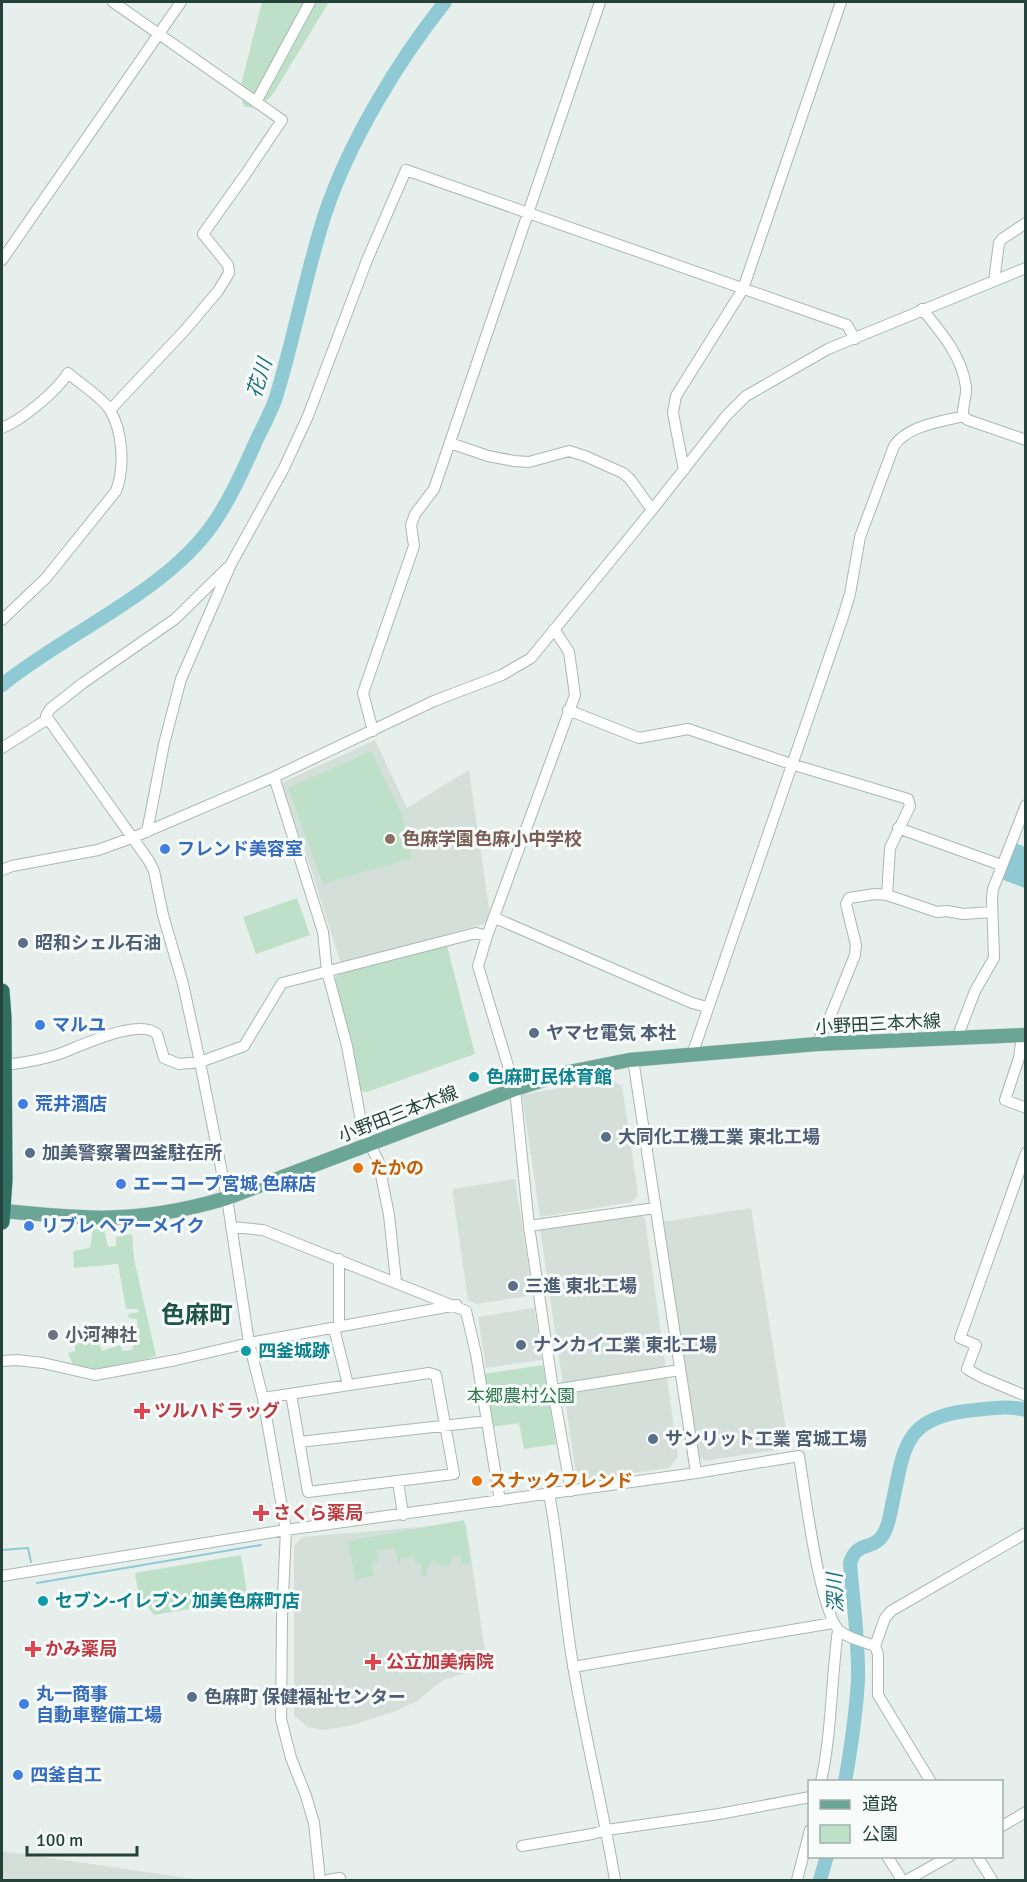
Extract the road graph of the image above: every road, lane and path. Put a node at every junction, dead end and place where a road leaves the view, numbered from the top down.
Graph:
1 (113, 2) edge
2 (181, 2) edge
3 (310, 2) edge
4 (600, 2) edge
5 (841, 2) edge
6 (158, 33) junction
7 (256, 102) junction
8 (528, 214) junction
9 (1026, 223) edge
10 (2, 260) edge
11 (1026, 268) edge
12 (994, 281) junction
13 (743, 289) junction
14 (922, 309) junction
15 (855, 339) junction
16 (110, 410) junction
17 (963, 416) junction
18 (2, 428) edge
19 (1026, 440) edge
20 (450, 443) junction
21 (684, 470) junction
22 (652, 510) junction
23 (231, 564) junction
24 (2, 620) edge
25 (554, 629) junction
26 (568, 710) junction
27 (46, 716) junction
28 (373, 731) junction
29 (2, 748) edge
30 (792, 764) junction
31 (274, 777) junction
32 (1026, 805) edge
33 (898, 828) junction
34 (147, 832) junction
35 (134, 837) junction
36 (1001, 865) junction
37 (2, 870) edge
38 (887, 895) junction
39 (992, 912) junction
40 (495, 918) junction
41 (487, 936) junction
42 (327, 971) junction
43 (2, 991) edge
44 (707, 1007) junction
45 (1024, 1035) edge
46 (957, 1038) junction
47 (817, 1044) junction
48 (692, 1055) junction
49 (633, 1059) junction
50 (200, 1062) junction
51 (4, 1065) junction
52 (515, 1089) junction
53 (1026, 1108) edge
54 (370, 1143) junction
55 (1026, 1153) edge
56 (227, 1198) junction
57 (656, 1208) junction
58 (2, 1214) edge
59 (529, 1226) junction
60 (231, 1227) junction
61 (339, 1259) junction
62 (396, 1281) junction
63 (457, 1305) junction
64 (336, 1327) junction
65 (249, 1343) junction
66 (2, 1361) edge
67 (680, 1370) junction
68 (348, 1385) junction
69 (553, 1390) junction
70 (291, 1394) junction
71 (1026, 1396) edge
72 (263, 1398) junction
73 (487, 1421) junction
74 (446, 1426) junction
75 (299, 1442) junction
76 (696, 1473) junction
77 (398, 1481) junction
78 (571, 1491) junction
79 (549, 1494) junction
80 (500, 1501) junction
81 (403, 1515) junction
82 (286, 1530) junction
83 (1026, 1533) edge
84 (2, 1576) edge
85 (837, 1629) junction
86 (875, 1646) junction
87 (573, 1666) junction
88 (821, 1780) edge
89 (930, 1780) edge
90 (808, 1797) edge
91 (1026, 1812) edge
92 (1003, 1825) edge
93 (607, 1830) junction
94 (808, 1838) edge
95 (522, 1846) dead end
96 (888, 1858) edge
97 (948, 1858) edge
98 (977, 1858) edge
99 (340, 1878) dead end
100 (320, 1881) edge
101 (328, 1881) edge
102 (615, 1881) edge
103 (797, 1881) edge
104 (902, 1881) edge
105 (907, 1881) edge
106 (992, 1881) edge

1 - 6 street
2 - 6 street
3 - 7 street
4 - 8 street
5 - 13 street
6 - 7 street
6 - 10 street
7 - 16 street
8 - 13 street
8 - 20 street
8 - 23 street
9 - 12 street
11 - 12 street
12 - 14 street
13 - 15 street
13 - 21 street
14 - 15 street
14 - 17 street
15 - 21 street
16 - 18 street
16 - 24 street
17 - 19 street
17 - 30 street
20 - 22 street
20 - 28 street
21 - 22 street
22 - 25 street
23 - 27 street
23 - 34 street
25 - 26 street
25 - 28 street
26 - 30 street
26 - 40 street
27 - 29 street
27 - 35 street
28 - 31 street
30 - 33 street
30 - 44 street
31 - 34 street
31 - 42 street
32 - 36 street
33 - 36 street
33 - 38 street
34 - 35 street
35 - 37 street
35 - 50 street
36 - 39 street
38 - 39 street
38 - 47 street
39 - 46 street
40 - 41 street
40 - 44 street
41 - 42 street
41 - 52 street
42 - 50 street
42 - 54 street
43 - 51 highway
44 - 48 street
45 - 46 main road, 小野田三本木線
45 - 53 street
46 - 47 main road, 小野田三本木線
47 - 48 main road, 小野田三本木線
48 - 49 main road, 小野田三本木線
49 - 52 main road, 小野田三本木線
49 - 57 street
50 - 51 street
50 - 56 street
51 - 58 highway
52 - 54 main road, 小野田三本木線
52 - 59 street
54 - 56 main road, 小野田三本木線
54 - 62 street
55 - 71 street
56 - 58 main road, 小野田三本木線
56 - 60 street
57 - 59 street
57 - 67 street
59 - 69 street
60 - 61 street
60 - 65 street
61 - 62 street
61 - 64 street
62 - 63 street
63 - 64 street
63 - 73 street
64 - 65 street
64 - 68 street
65 - 66 street
65 - 72 street
67 - 69 street
67 - 76 street
68 - 70 street
68 - 74 street
69 - 78 street
70 - 72 street
70 - 75 street
72 - 82 street
73 - 74 street
73 - 80 street
74 - 75 street
74 - 77 street
75 - 77 street
76 - 78 street
76 - 85 street
77 - 81 street
78 - 79 street
79 - 80 street
79 - 87 street
80 - 81 street
81 - 82 street
82 - 84 street
82 - 100 street
83 - 86 street
85 - 86 street
85 - 87 street
85 - 88 street
86 - 89 street
87 - 93 street
90 - 93 street
91 - 92 street
93 - 95 street
93 - 102 street
94 - 103 street
96 - 104 street
97 - 105 street
98 - 106 street
99 - 101 street

